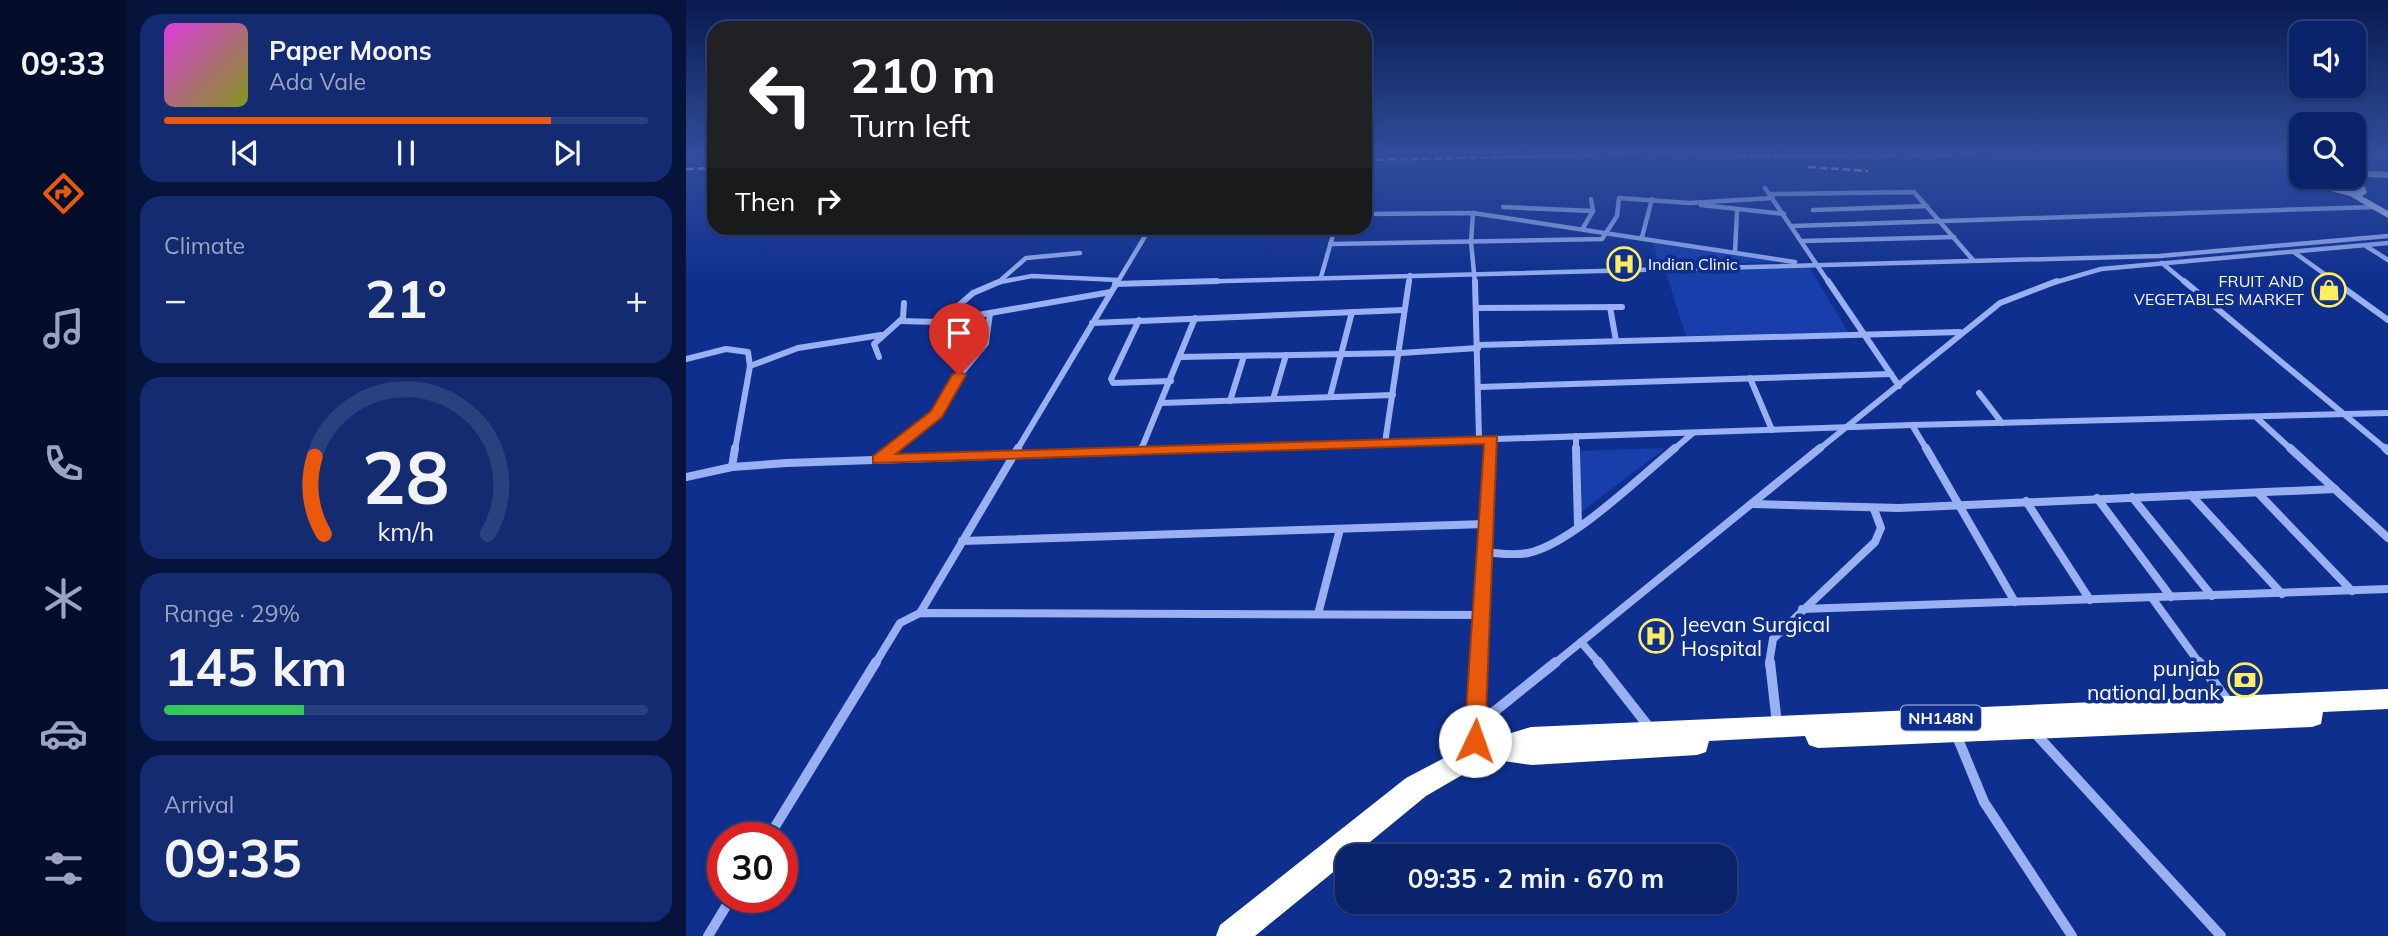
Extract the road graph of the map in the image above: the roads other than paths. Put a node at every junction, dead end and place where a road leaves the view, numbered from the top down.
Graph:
1 (1748, 196) edge
2 (1771, 196) edge
3 (1917, 196) edge
4 (2356, 196) edge
5 (1591, 199) dead end
6 (1652, 199) junction
7 (1689, 203) junction
8 (1927, 206) junction
9 (1503, 207) dead end
10 (2374, 207) junction
11 (1536, 208) junction
12 (1813, 210) dead end
13 (1593, 211) junction
14 (1737, 211) junction
15 (1473, 213) junction
16 (1372, 214) edge
17 (1784, 214) junction
18 (2388, 215) edge
19 (1529, 220) junction
20 (1941, 221) junction
21 (1792, 226) junction
22 (1583, 228) junction
23 (1608, 233) junction
24 (1146, 235) edge
25 (1333, 235) edge
26 (2388, 236) edge
27 (1642, 237) junction
28 (1954, 237) junction
29 (1803, 241) junction
30 (1471, 242) junction
31 (2388, 243) edge
32 (1330, 244) junction
33 (2366, 246) junction
34 (2285, 247) junction
35 (1735, 252) junction
36 (1080, 253) dead end
37 (2295, 253) junction
38 (1973, 260) junction
39 (2163, 260) junction
40 (2388, 260) edge
41 (1805, 265) junction
42 (1816, 266) junction
43 (1472, 274) junction
44 (1410, 275) junction
45 (1321, 277) junction
46 (1002, 279) junction
47 (1117, 282) junction
48 (1111, 292) junction
49 (904, 303) dead end
50 (1610, 307) junction
51 (1622, 307) dead end
52 (1478, 308) junction
53 (1404, 310) junction
54 (1352, 312) junction
55 (990, 313) junction
56 (959, 318) junction
57 (1195, 318) junction
58 (1139, 320) junction
59 (2388, 320) edge
60 (900, 321) junction
61 (1092, 323) junction
62 (1961, 332) junction
63 (881, 335) junction
64 (1865, 335) junction
65 (1616, 341) junction
66 (1478, 346) junction
67 (1401, 353) junction
68 (1342, 354) junction
69 (1286, 355) junction
70 (1244, 356) junction
71 (879, 357) dead end
72 (1181, 357) junction
73 (686, 359) edge
74 (750, 366) junction
75 (1891, 374) junction
76 (1750, 379) junction
77 (1171, 381) junction
78 (1899, 386) junction
79 (1479, 387) junction
80 (1979, 393) dead end
81 (1393, 395) junction
82 (1330, 397) junction
83 (1273, 399) junction
84 (1230, 401) junction
85 (1161, 403) junction
86 (2388, 413) edge
87 (2343, 415) junction
88 (2257, 417) junction
89 (2002, 423) junction
90 (1912, 425) junction
91 (1848, 427) junction
92 (1772, 430) junction
93 (1694, 432) junction
94 (1576, 436) junction
95 (1479, 439) junction
96 (1492, 439) junction
97 (1385, 443) junction
98 (1141, 451) junction
99 (2388, 452) edge
100 (1013, 455) junction
101 (879, 460) junction
102 (732, 467) junction
103 (686, 477) edge
104 (2335, 489) junction
105 (2258, 493) junction
106 (2191, 495) junction
107 (2132, 497) junction
108 (2097, 498) junction
109 (2026, 501) junction
110 (1753, 504) junction
111 (1958, 504) junction
112 (1874, 509) junction
113 (1485, 524) junction
114 (1578, 525) junction
115 (1340, 528) junction
116 (2388, 538) edge
117 (962, 541) junction
118 (1484, 552) junction
119 (2388, 589) edge
120 (2352, 591) junction
121 (2281, 594) junction
122 (2212, 596) junction
123 (2171, 597) junction
124 (2152, 598) junction
125 (2090, 600) junction
126 (2015, 602) junction
127 (1802, 609) junction
128 (920, 613) junction
129 (1318, 614) junction
130 (1481, 615) junction
131 (1581, 642) junction
132 (2388, 699) edge
133 (2231, 706) junction
134 (2388, 712) edge
135 (1475, 727) junction
136 (1777, 727) junction
137 (2031, 729) junction
138 (1955, 732) junction
139 (1654, 733) junction
140 (1485, 753) junction
141 (778, 822) edge
142 (722, 913) edge
143 (708, 936) edge
144 (1231, 936) edge
145 (2072, 936) edge
146 (2221, 936) edge

1 - 7 street
2 - 17 street
3 - 8 street
4 - 10 street
5 - 13 street
6 - 7 street
6 - 23 street
6 - 27 street
7 - 14 street
8 - 12 street
8 - 20 street
9 - 11 street
10 - 18 street
10 - 20 street
11 - 13 street
11 - 19 street
13 - 22 street
14 - 17 street
14 - 35 street
15 - 16 street
15 - 19 street
15 - 30 street
17 - 21 street
19 - 22 street
20 - 21 street
20 - 28 street
21 - 29 street
22 - 23 street
23 - 27 street
23 - 30 street
24 - 47 street
25 - 32 street
26 - 34 street
27 - 35 street
28 - 29 street
28 - 38 street
29 - 42 street
30 - 32 street
30 - 43 street
31 - 33 street
32 - 45 street
33 - 37 street
33 - 40 street
34 - 37 street
34 - 39 street
35 - 41 street
36 - 46 street
37 - 39 street
37 - 59 street
38 - 39 street
38 - 42 street
39 - 62 street
39 - 87 street
41 - 42 street
41 - 43 street
42 - 64 street
43 - 44 street
43 - 52 street
44 - 45 street
44 - 53 street
45 - 47 street
46 - 47 street
46 - 56 street
47 - 48 street
48 - 55 street
48 - 61 street
49 - 60 street
50 - 51 street
50 - 52 street
50 - 65 street
52 - 66 street
53 - 54 street
53 - 67 street
54 - 57 street
54 - 68 street
55 - 56 street
55 - 101 street
56 - 60 street
57 - 58 street
57 - 72 street
58 - 61 street
58 - 77 street
60 - 63 street
61 - 100 street
62 - 64 street
62 - 78 street
63 - 71 street
63 - 74 street
64 - 65 street
64 - 75 street
65 - 66 street
66 - 67 street
66 - 79 street
67 - 68 street
67 - 81 street
68 - 69 street
68 - 82 street
69 - 70 street
69 - 83 street
70 - 72 street
70 - 84 street
72 - 77 street
73 - 74 street
74 - 102 street
75 - 76 street
75 - 78 street
76 - 79 street
76 - 92 street
77 - 85 street
78 - 91 street
79 - 95 street
80 - 89 street
81 - 82 street
81 - 97 street
82 - 83 street
83 - 84 street
84 - 85 street
85 - 98 street
86 - 87 street
87 - 88 street
87 - 99 street
88 - 89 street
88 - 104 street
89 - 90 street
90 - 91 street
90 - 111 street
91 - 92 street
91 - 110 street
92 - 93 street
93 - 94 street
93 - 114 street
94 - 96 street
94 - 114 street
95 - 96 street
95 - 97 street
96 - 113 street
97 - 98 street
98 - 100 street
100 - 101 street
100 - 117 street
101 - 102 street
102 - 103 street
104 - 105 street
104 - 116 street
105 - 106 street
105 - 120 street
106 - 107 street
106 - 121 street
107 - 108 street
107 - 122 street
108 - 109 street
108 - 123 street
109 - 111 street
109 - 125 street
110 - 112 street
110 - 131 street
111 - 112 street
111 - 126 street
112 - 127 street
113 - 115 street
113 - 118 street
114 - 118 street
115 - 117 street
115 - 129 street
117 - 128 street
118 - 130 street
119 - 120 street
120 - 121 street
121 - 122 street
122 - 123 street
123 - 124 street
124 - 125 street
124 - 133 street
125 - 126 street
126 - 127 street
127 - 136 street
128 - 129 street
128 - 141 street
129 - 130 street
130 - 135 street
131 - 135 street
131 - 139 street
132 - 133 highway, NH148N
133 - 136 highway, NH148N
134 - 137 highway, NH148N
135 - 140 street
136 - 139 highway, NH148N
137 - 138 highway, NH148N
137 - 146 street
138 - 140 highway, NH148N
138 - 145 street
139 - 140 highway, NH148N
140 - 144 highway, NH148N
142 - 143 street

